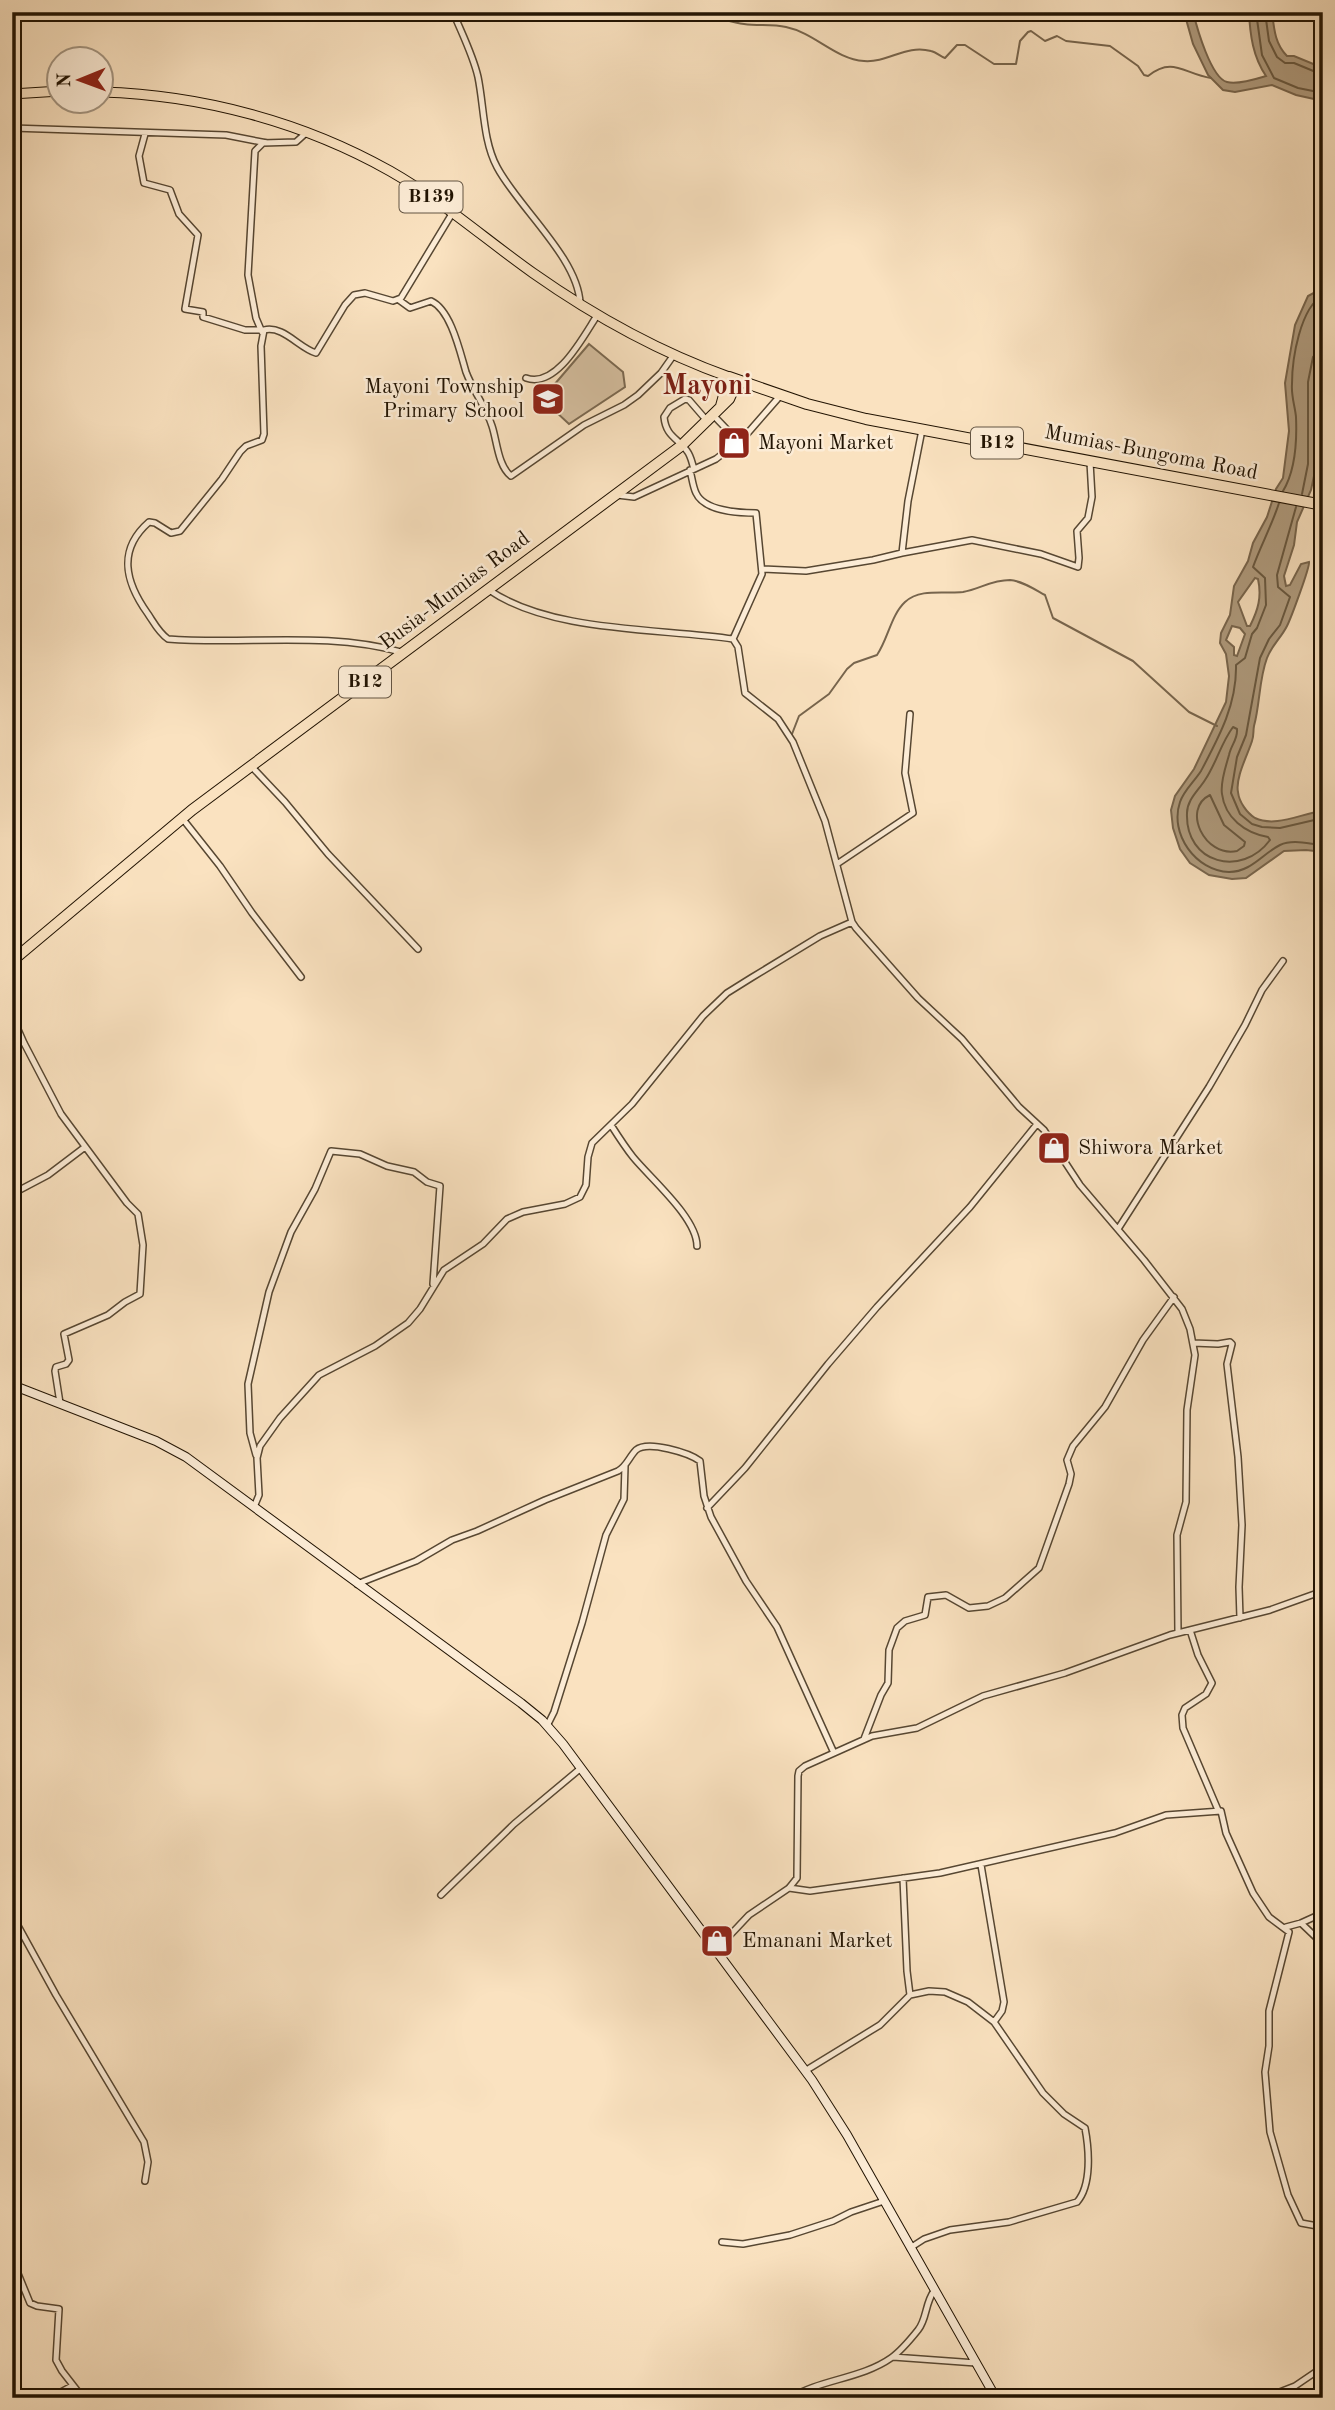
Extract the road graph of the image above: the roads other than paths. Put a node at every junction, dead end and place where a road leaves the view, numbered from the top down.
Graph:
1 (453, 12) edge
2 (46, 92) edge
3 (116, 93) edge
4 (12, 94) edge
5 (12, 128) edge
6 (306, 132) junction
7 (145, 134) junction
8 (267, 143) junction
9 (453, 212) junction
10 (399, 300) junction
11 (580, 303) junction
12 (598, 314) junction
13 (261, 331) junction
14 (673, 356) junction
15 (526, 378) dead end
16 (733, 379) junction
17 (756, 388) junction
18 (732, 396) junction
19 (780, 396) junction
20 (721, 407) junction
21 (711, 419) junction
22 (922, 429) junction
23 (739, 442) junction
24 (681, 446) junction
25 (1091, 461) junction
26 (692, 470) junction
27 (617, 495) junction
28 (1319, 504) edge
29 (902, 553) junction
30 (763, 569) junction
31 (489, 590) junction
32 (733, 639) junction
33 (405, 653) junction
34 (910, 714) dead end
35 (251, 766) junction
36 (182, 818) junction
37 (837, 864) junction
38 (852, 922) junction
39 (418, 949) dead end
40 (12, 961) edge
41 (1283, 961) dead end
42 (301, 977) dead end
43 (12, 1016) edge
44 (1037, 1124) junction
45 (611, 1125) junction
46 (85, 1147) junction
47 (12, 1194) edge
48 (1118, 1228) junction
49 (697, 1246) dead end
50 (433, 1285) junction
51 (1174, 1297) junction
52 (1193, 1343) junction
53 (12, 1385) edge
54 (60, 1404) junction
55 (257, 1458) junction
56 (625, 1466) junction
57 (254, 1507) junction
58 (707, 1508) junction
59 (357, 1584) junction
60 (1323, 1591) edge
61 (1240, 1618) junction
62 (1190, 1630) junction
63 (1178, 1633) junction
64 (547, 1726) junction
65 (864, 1738) junction
66 (834, 1752) junction
67 (581, 1768) junction
68 (1218, 1810) junction
69 (981, 1865) junction
70 (903, 1878) junction
71 (789, 1888) junction
72 (441, 1895) dead end
73 (1323, 1913) edge
74 (12, 1915) edge
75 (1301, 1923) junction
76 (1286, 1927) junction
77 (1323, 1944) edge
78 (716, 1950) junction
79 (910, 1995) junction
80 (994, 2022) junction
81 (805, 2071) junction
82 (145, 2181) dead end
83 (884, 2201) junction
84 (1323, 2227) edge
85 (722, 2242) dead end
86 (910, 2248) junction
87 (12, 2259) edge
88 (934, 2291) junction
89 (893, 2357) junction
90 (976, 2364) junction
91 (1323, 2367) edge
92 (72, 2386) junction
93 (50, 2398) edge
94 (83, 2398) edge
95 (790, 2398) edge
96 (996, 2398) edge
97 (1264, 2398) edge

1 - 11 street
2 - 4 main road
3 - 6 main road, B139
5 - 7 street
6 - 8 street
6 - 9 main road, B139
7 - 8 street
7 - 13 street
8 - 13 street
9 - 10 street
9 - 11 main road, B139
10 - 13 street
10 - 14 street
11 - 12 main road, B139
12 - 14 main road, B139
12 - 15 street
13 - 33 street
14 - 16 main road, B139
16 - 17 highway, Mumias-Bungoma Road / B12
16 - 18 highway, Busia-Mumias Road / B12
16 - 20 highway, Busia-Mumias Road / B12
17 - 18 highway, Busia-Mumias Road / B12
17 - 19 highway, Mumias-Bungoma Road / B12
18 - 20 highway, Busia-Mumias Road / B12
19 - 22 highway, Mumias-Bungoma Road / B12
19 - 23 street
20 - 21 highway, Busia-Mumias Road / B12
21 - 23 street
21 - 24 highway, Busia-Mumias Road / B12
21 - 24 street
22 - 25 highway, Mumias-Bungoma Road / B12
22 - 29 street
23 - 26 street
24 - 26 street
24 - 27 highway, Busia-Mumias Road / B12
25 - 28 highway, Mumias-Bungoma Road / B12
25 - 29 street
26 - 27 street
26 - 30 street
27 - 31 highway, Busia-Mumias Road / B12
29 - 30 street
30 - 32 street
31 - 32 street
31 - 33 highway, Busia-Mumias Road / B12
32 - 37 street
33 - 35 highway, Busia-Mumias Road / B12
34 - 37 street
35 - 36 highway, Busia-Mumias Road / B12
35 - 39 street
36 - 40 highway, Busia-Mumias Road / B12
36 - 42 street
37 - 38 street
38 - 44 street
38 - 45 street
41 - 48 street
43 - 46 street
44 - 48 street
44 - 58 street
45 - 49 street
45 - 50 street
46 - 47 street
46 - 54 street
48 - 51 street
50 - 55 street
50 - 55 street
51 - 52 street
51 - 65 street
52 - 61 street
52 - 63 street
53 - 54 street
54 - 57 street
55 - 57 street
56 - 58 street
56 - 59 street
56 - 64 street
57 - 59 street
58 - 66 street
59 - 64 street
60 - 61 street
61 - 62 street
62 - 63 street
62 - 68 street
63 - 65 street
64 - 67 street
65 - 66 street
66 - 71 street
67 - 72 street
67 - 78 street
68 - 69 street
68 - 76 street
69 - 70 street
69 - 80 street
70 - 71 street
70 - 79 street
71 - 78 street
73 - 75 street
74 - 82 street
75 - 76 street
75 - 77 street
76 - 84 street
78 - 81 street
79 - 80 street
79 - 81 street
80 - 86 street
81 - 83 street
83 - 85 street
83 - 86 street
86 - 88 street
87 - 92 street
88 - 89 street
88 - 90 street
89 - 90 street
89 - 95 street
90 - 96 street
91 - 97 street
92 - 93 street
92 - 94 street

